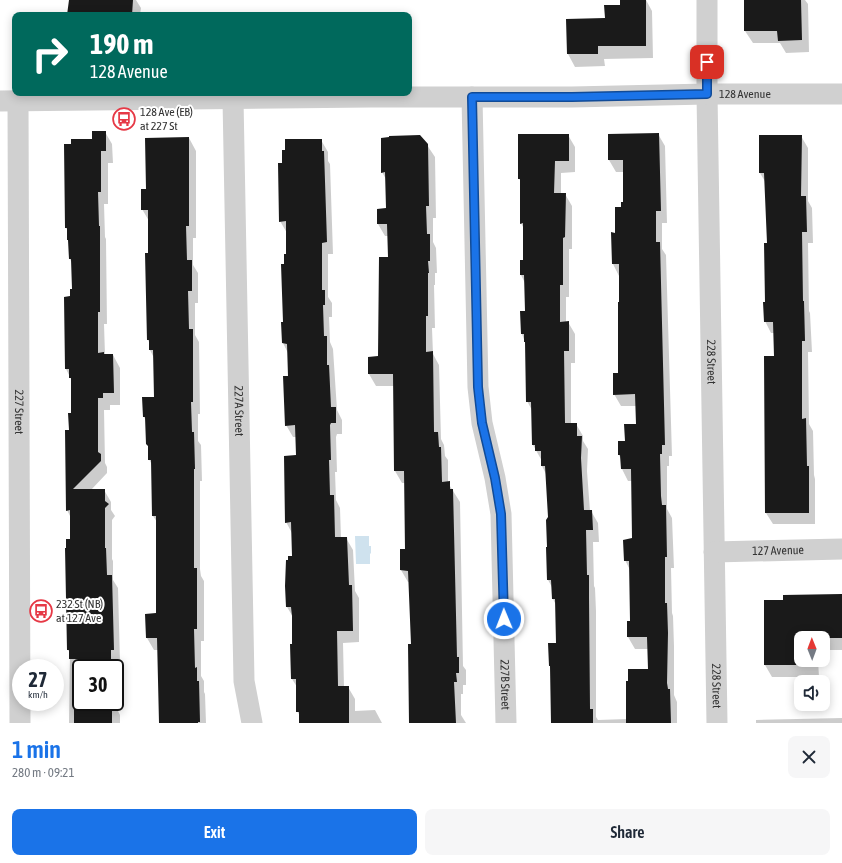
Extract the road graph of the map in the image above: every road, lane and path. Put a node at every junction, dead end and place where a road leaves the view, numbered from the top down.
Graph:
1 (707, 0) edge
2 (707, 94) junction
3 (842, 94) edge
4 (472, 97) junction
5 (233, 99) junction
6 (9, 101) edge
7 (842, 549) edge
8 (714, 552) junction
9 (20, 723) edge
10 (252, 723) edge
11 (506, 723) edge
12 (717, 723) edge

1 - 2 street, 228 Street
2 - 3 street, 128 Avenue
2 - 4 street, 128 Avenue
2 - 8 street, 228 Street
4 - 5 street, 128 Avenue
4 - 11 street, 227B Street
5 - 6 street, 128 Avenue
5 - 10 street, 227A Street
6 - 9 street, 227 Street
7 - 8 street, 127 Avenue
8 - 12 street, 228 Street

